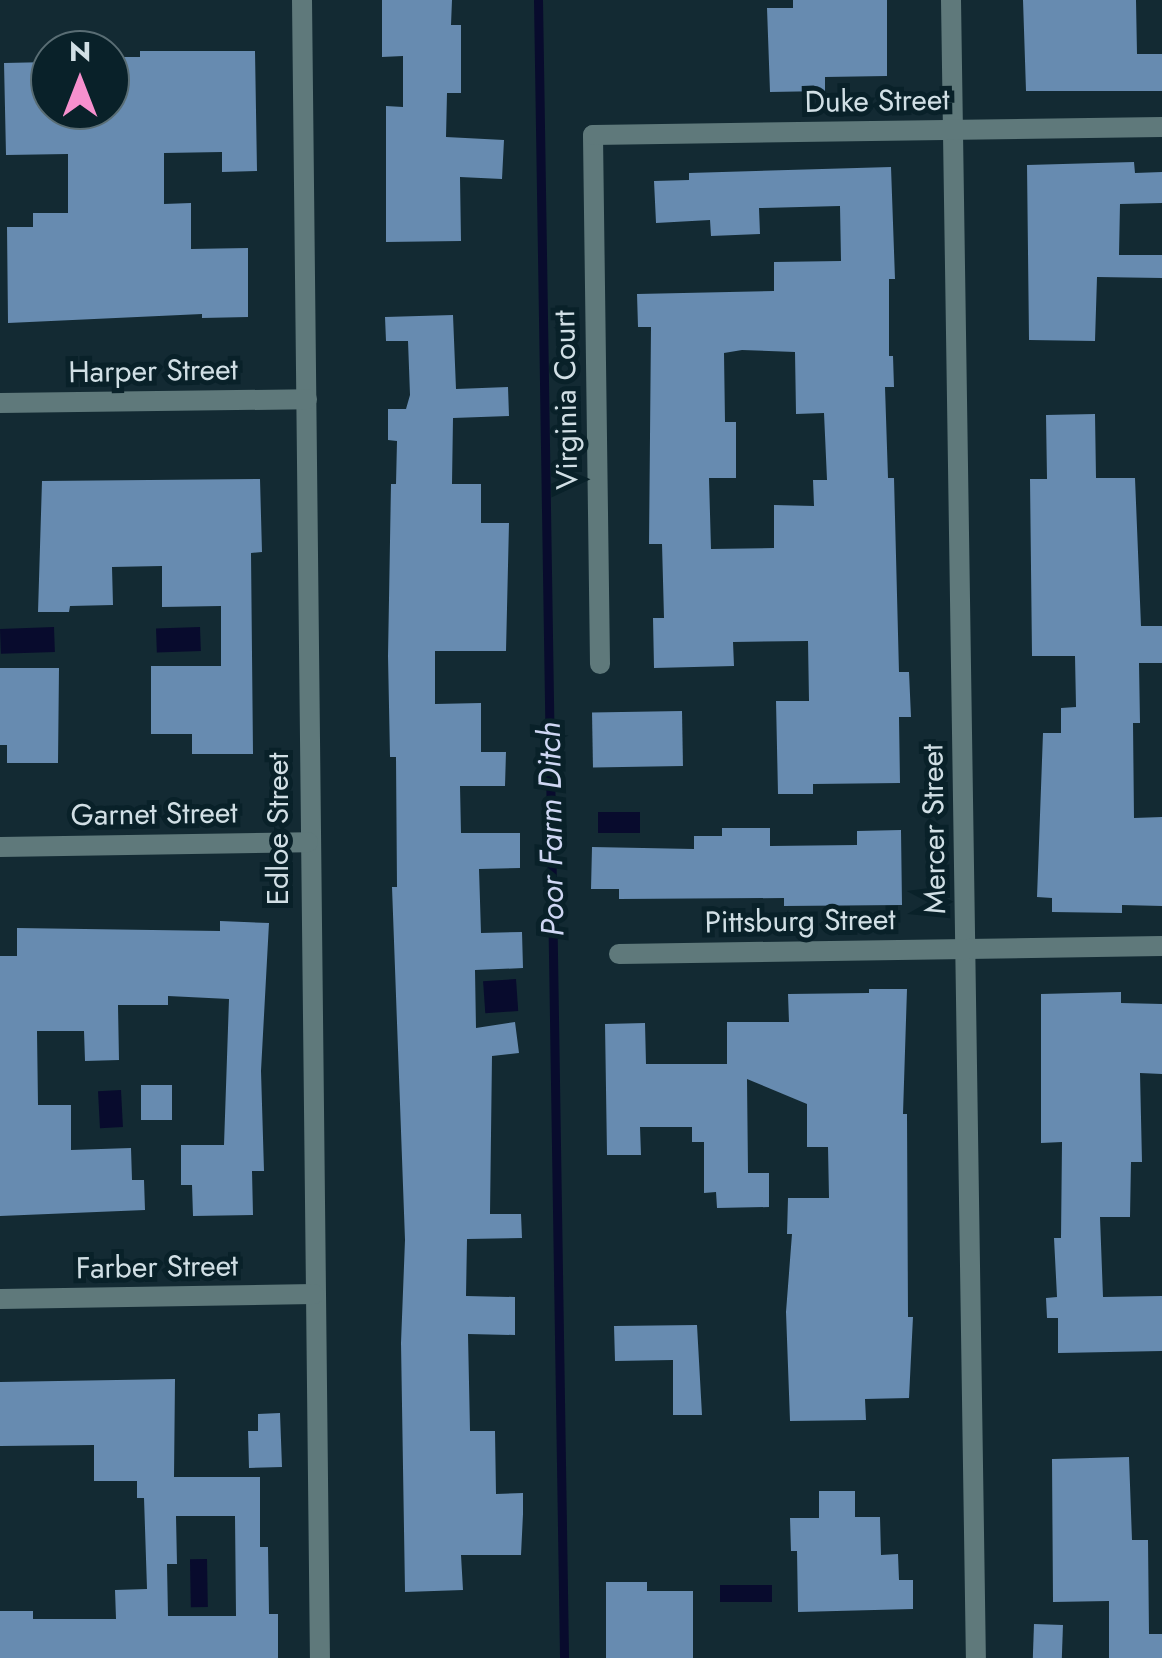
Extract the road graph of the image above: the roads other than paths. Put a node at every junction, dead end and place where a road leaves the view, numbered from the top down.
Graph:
1 (302, 0) edge
2 (952, 0) edge
3 (1162, 126) edge
4 (953, 130) junction
5 (593, 135) joint
6 (307, 399) junction
7 (0, 403) edge
8 (600, 664) dead end
9 (308, 842) junction
10 (0, 846) edge
11 (1162, 946) edge
12 (965, 949) junction
13 (620, 954) dead end
14 (314, 1294) junction
15 (0, 1299) edge
16 (320, 1658) edge
17 (976, 1658) edge

1 - 6 street, Edloe Street
2 - 4 street, Mercer Street
3 - 4 street, Duke Street
4 - 5 street, Duke Street
4 - 12 street, Mercer Street
5 - 8 street, Virginia Court
6 - 7 street, Harper Street
6 - 9 street, Edloe Street
9 - 10 street, Garnet Street
9 - 14 street, Edloe Street
11 - 12 street, Pittsburg Street
12 - 13 street, Pittsburg Street
12 - 17 street, Mercer Street
14 - 15 street, Farber Street
14 - 16 street, Edloe Street

